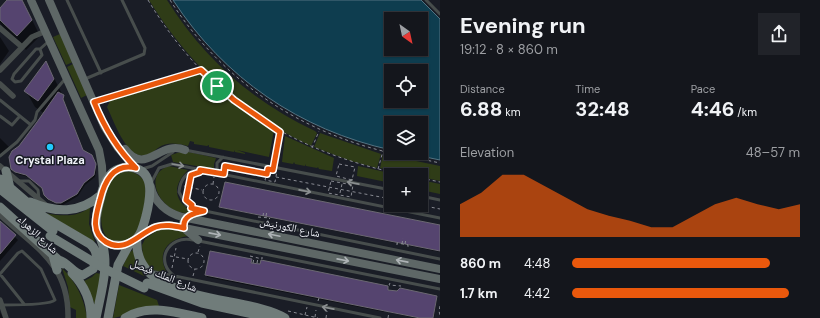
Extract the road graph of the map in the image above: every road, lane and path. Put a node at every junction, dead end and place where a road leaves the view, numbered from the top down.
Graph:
1 (31, 0) edge
2 (49, 0) edge
3 (67, 0) edge
4 (122, 0) edge
5 (148, 0) edge
6 (170, 0) edge
7 (426, 0) edge
8 (440, 14) edge
9 (0, 28) edge
10 (46, 31) junction
11 (50, 40) junction
12 (22, 47) junction
13 (40, 49) junction
14 (0, 70) edge
15 (201, 70) junction
16 (101, 73) junction
17 (66, 78) junction
18 (84, 79) junction
19 (0, 84) edge
20 (13, 96) dead end
21 (0, 100) edge
22 (94, 102) junction
23 (0, 116) edge
24 (20, 116) junction
25 (31, 125) junction
26 (104, 126) junction
27 (320, 130) junction
28 (280, 132) junction
29 (312, 148) junction
30 (185, 150) junction
31 (383, 151) joint
32 (0, 156) edge
33 (223, 156) junction
34 (227, 157) junction
35 (426, 160) edge
36 (348, 161) junction
37 (440, 163) edge
38 (347, 165) junction
39 (225, 166) junction
40 (137, 168) junction
41 (273, 168) junction
42 (3, 169) edge
43 (198, 169) junction
44 (378, 169) junction
45 (384, 170) edge
46 (222, 174) junction
47 (267, 174) junction
48 (191, 175) dead end
49 (276, 176) junction
50 (0, 179) edge
51 (214, 179) dead end
52 (428, 179) edge
53 (342, 181) junction
54 (440, 182) edge
55 (213, 184) junction
56 (150, 185) junction
57 (180, 186) junction
58 (189, 187) junction
59 (330, 187) junction
60 (10, 188) junction
61 (0, 189) edge
62 (341, 189) junction
63 (384, 189) edge
64 (203, 190) junction
65 (102, 191) junction
66 (352, 192) junction
67 (218, 193) junction
68 (222, 194) dead end
69 (339, 196) junction
70 (0, 197) edge
71 (428, 197) edge
72 (22, 198) junction
73 (384, 198) edge
74 (209, 200) junction
75 (440, 200) edge
76 (209, 202) dead end
77 (0, 207) edge
78 (428, 207) edge
79 (191, 208) junction
80 (440, 209) edge
81 (52, 210) junction
82 (264, 210) dead end
83 (204, 211) junction
84 (267, 211) dead end
85 (0, 215) edge
86 (263, 216) junction
87 (266, 217) junction
88 (186, 218) junction
89 (440, 218) edge
90 (257, 221) junction
91 (268, 224) junction
92 (184, 228) junction
93 (51, 233) junction
94 (98, 234) junction
95 (403, 238) dead end
96 (135, 239) junction
97 (406, 239) dead end
98 (177, 244) dead end
99 (198, 244) junction
100 (402, 244) junction
101 (405, 244) junction
102 (396, 250) junction
103 (407, 252) junction
104 (198, 253) junction
105 (165, 255) junction
106 (56, 257) junction
107 (174, 257) junction
108 (254, 258) dead end
109 (258, 258) dead end
110 (189, 259) junction
111 (440, 259) edge
112 (204, 262) junction
113 (208, 263) dead end
114 (253, 263) dead end
115 (257, 264) dead end
116 (146, 269) junction
117 (172, 269) dead end
118 (195, 269) junction
119 (440, 269) edge
120 (57, 270) junction
121 (194, 274) dead end
122 (176, 278) junction
123 (440, 279) edge
124 (146, 286) junction
125 (393, 286) dead end
126 (440, 289) edge
127 (392, 290) dead end
128 (319, 298) dead end
129 (318, 302) dead end
130 (1, 303) edge
131 (24, 304) junction
132 (440, 306) edge
133 (316, 308) dead end
134 (435, 308) dead end
135 (439, 309) junction
136 (322, 310) dead end
137 (389, 312) dead end
138 (305, 315) dead end
139 (440, 315) edge
140 (6, 318) edge
141 (68, 318) edge
142 (91, 318) edge
143 (96, 318) edge
144 (108, 318) edge
145 (125, 318) edge
146 (202, 318) edge
147 (240, 318) edge
148 (271, 318) edge
149 (285, 318) edge
150 (326, 318) edge
151 (380, 318) edge
152 (388, 318) edge

1 - 10 main road
2 - 18 main road
3 - 16 lane
4 - 16 lane
5 - 15 path
6 - 27 path
7 - 8 lane
9 - 12 street
10 - 11 main road
10 - 12 street
11 - 13 lane
11 - 17 main road
12 - 14 street
13 - 13 lane
15 - 22 path
15 - 28 path
16 - 18 lane
17 - 25 lane
17 - 65 main road
18 - 22 main road
19 - 20 street
21 - 24 lane
22 - 26 main road
23 - 24 lane
24 - 25 lane
25 - 32 lane
26 - 30 main road
26 - 40 main road
27 - 29 path
27 - 31 path
28 - 29 path
28 - 41 path
29 - 36 path
30 - 33 lane
30 - 40 lane
31 - 44 path
33 - 34 lane
33 - 46 lane
34 - 39 path
34 - 41 lane
35 - 37 path
36 - 38 path
36 - 44 path
38 - 53 path
38 - 53 path
39 - 46 path
39 - 47 path
40 - 56 main road
40 - 65 main road
41 - 47 path
41 - 49 path
41 - 53 lane
42 - 60 main road
42 - 81 street
43 - 46 lane
56 -> 43 lane
43 - 57 lane
44 - 45 path
46 -> 69 lane
47 - 49 path
48 - 58 path
49 - 59 path
50 - 60 main road
51 - 55 path
52 - 54 path
53 - 59 path
53 - 62 path
63 -> 53 lane
53 - 66 path
55 - 64 path
55 - 67 path
56 - 88 main road, شارع الكورنيش
56 - 96 main road
57 - 58 path
57 - 79 lane
58 - 64 path
58 - 79 path
59 - 62 path
59 - 69 path
60 - 72 main road
61 - 93 main road, شارع الملك فيصل
62 - 66 path
62 - 69 path
64 - 74 path
65 - 81 main road
65 - 94 main road
66 - 69 path
66 - 73 path
67 - 68 path
67 - 74 path
69 - 89 lane
70 - 93 main road, شارع الملك فيصل
71 - 75 lane
72 - 81 main road
72 - 106 main road
74 - 76 path
77 - 106 main road
78 - 80 path
79 - 83 lane
82 - 86 path
83 - 88 main road
83 - 90 lane
84 - 87 path
85 - 120 street, شارع الزهراء
86 - 87 path
86 - 90 path
87 - 91 path
88 - 92 main road
119 -> 88 main road, شارع الكورنيش
90 - 91 lane
91 - 102 lane
92 - 96 main road, شارع الكورنيش
92 - 99 main road
92 -> 123 main road, شارع الكورنيش
93 - 124 main road, شارع الملك فيصل, bridge
94 - 96 main road
94 - 143 main road
95 - 100 path
96 - 116 main road
96 - 144 main road
97 - 101 path
98 - 107 path
99 - 104 path
99 - 105 lane
99 - 126 lane
100 - 101 path
100 - 102 path
101 - 103 path
102 - 103 lane
103 - 111 lane
104 - 110 path
104 - 112 path
105 - 107 path
105 - 122 lane
106 - 120 main road
106 - 142 main road
107 - 110 path
107 - 117 path
108 - 114 path
109 - 115 path
110 - 118 path
112 - 113 path
112 - 118 path
116 - 122 lane
116 - 149 main road
118 - 121 path
120 - 141 street, شارع الزهراء
151 -> 122 lane
124 - 147 main road, شارع الملك فيصل
124 - 148 main road, شارع الملك فيصل
125 - 127 path
128 - 129 path
130 - 131 lane
130 - 140 street
131 - 131 lane
132 - 135 path
133 - 138 path
134 - 135 path
135 - 139 path
136 - 150 path
137 - 152 path
145 - 146 main road

